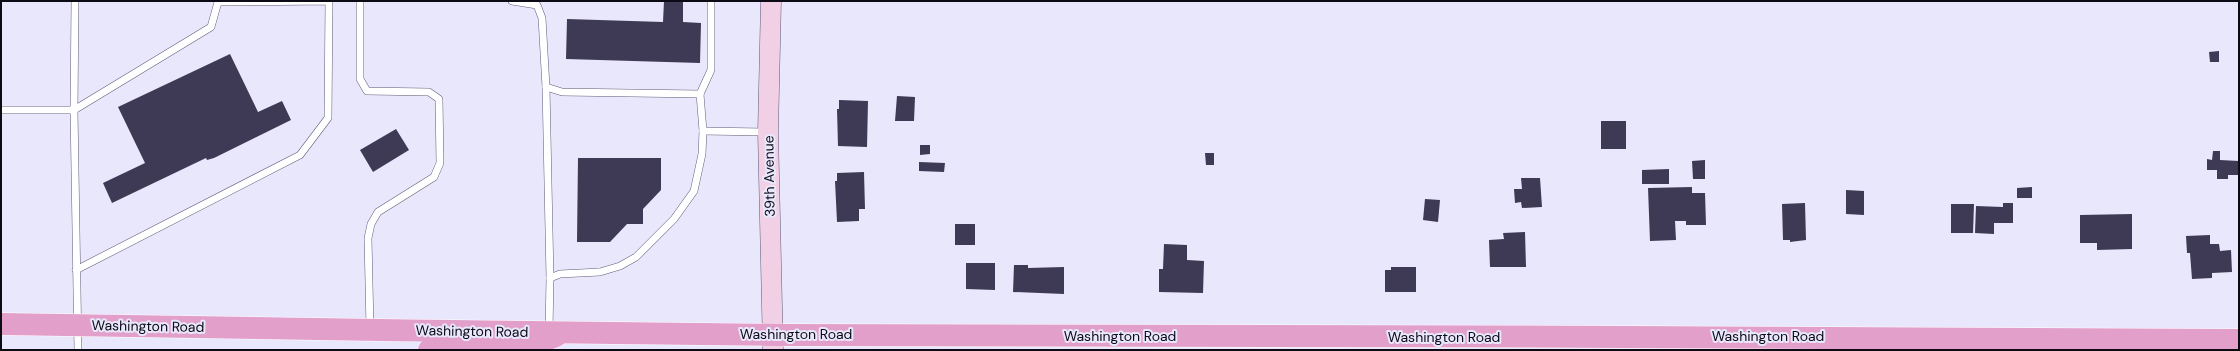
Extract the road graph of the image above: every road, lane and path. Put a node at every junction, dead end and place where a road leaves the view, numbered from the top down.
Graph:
1 (75, 1) edge
2 (360, 1) edge
3 (512, 1) edge
4 (711, 1) edge
5 (771, 1) edge
6 (218, 2) edge
7 (540, 3) edge
8 (546, 87) junction
9 (700, 94) junction
10 (1, 110) edge
11 (74, 110) junction
12 (703, 131) junction
13 (768, 132) junction
14 (76, 270) junction
15 (550, 278) junction
16 (1, 324) edge
17 (79, 325) junction
18 (370, 329) junction
19 (558, 332) junction
20 (2239, 340) edge
21 (773, 342) edge
22 (78, 350) edge
23 (429, 350) edge

1 - 11 lane
2 - 18 lane
3 - 7 lane
4 - 9 lane
5 - 13 main road, 39th Avenue
6 - 11 lane
6 - 14 lane
7 - 8 lane
8 - 9 lane
8 - 15 lane
9 - 12 lane
10 - 11 lane
11 - 14 lane
12 - 13 lane
12 - 15 lane
13 - 21 main road, 39th Avenue
14 - 17 lane
15 - 19 lane
16 - 17 main road, Washington Road
17 - 18 main road, Washington Road
17 - 22 lane
18 - 19 main road, Washington Road
19 - 21 main road, Washington Road
19 - 23 main road
20 - 21 main road, Washington Road

